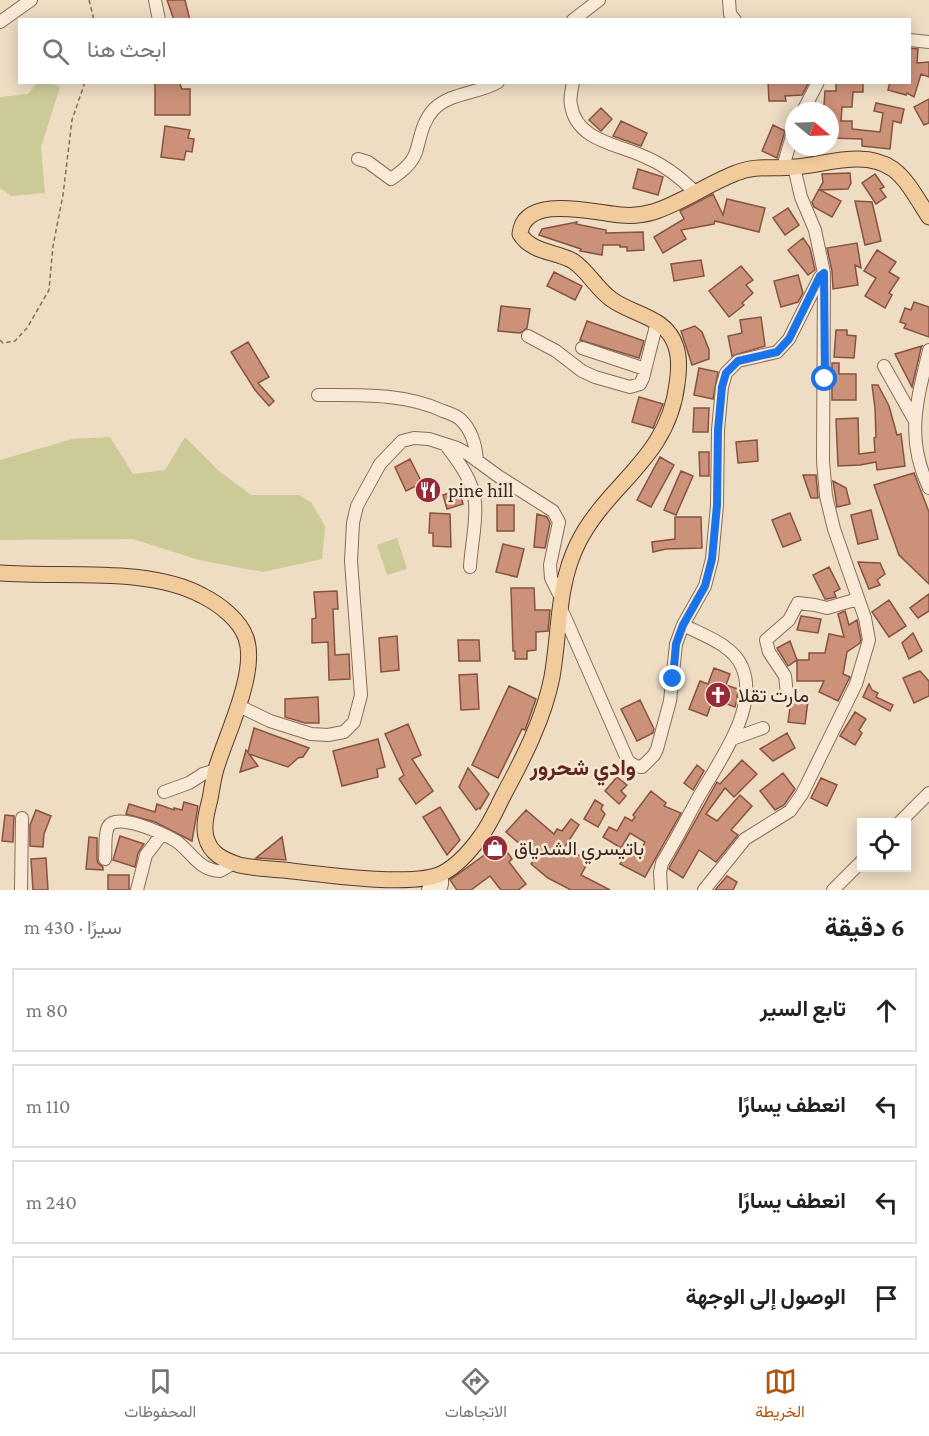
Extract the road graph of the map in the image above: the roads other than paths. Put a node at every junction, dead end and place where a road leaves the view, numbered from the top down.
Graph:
1 (31, 0) edge
2 (155, 0) edge
3 (599, 0) edge
4 (729, 0) edge
5 (159, 18) edge
6 (577, 18) edge
7 (732, 18) edge
8 (0, 22) edge
9 (911, 40) edge
10 (929, 42) edge
11 (493, 84) edge
12 (573, 84) edge
13 (817, 84) edge
14 (808, 102) edge
15 (790, 156) edge
16 (358, 159) dead end
17 (789, 167) junction
18 (696, 193) junction
19 (929, 217) edge
20 (824, 273) junction
21 (657, 322) junction
22 (528, 336) dead end
23 (582, 348) dead end
24 (929, 350) edge
25 (884, 366) dead end
26 (645, 369) junction
27 (318, 395) dead end
28 (915, 421) junction
29 (444, 444) junction
30 (477, 461) junction
31 (926, 479) edge
32 (929, 488) edge
33 (470, 567) dead end
34 (0, 573) edge
35 (858, 599) junction
36 (560, 602) junction
37 (683, 625) junction
38 (787, 694) dead end
39 (239, 706) junction
40 (763, 728) dead end
41 (732, 739) junction
42 (216, 770) junction
43 (164, 792) dead end
44 (929, 793) edge
45 (22, 818) dead end
46 (904, 818) edge
47 (162, 834) junction
48 (105, 859) dead end
49 (234, 863) junction
50 (857, 865) edge
51 (436, 883) edge
52 (21, 890) edge
53 (137, 890) edge
54 (661, 890) edge
55 (704, 890) edge
56 (833, 890) edge

1 - 8 street
2 - 5 street
3 - 6 street
4 - 7 street
9 - 10 street
11 - 16 street
12 - 18 street
13 - 14 street
15 - 17 street
17 - 18 main road
17 - 19 main road
17 - 20 street
18 - 21 main road
20 - 35 street
20 - 37 street
21 - 26 street
21 - 36 main road
22 - 26 street
23 - 26 street
24 - 28 street
25 - 28 street
27 - 30 street
28 - 31 street
29 - 30 street
29 - 33 street
29 - 39 street
30 - 36 street
31 - 32 street
34 - 39 main road
35 - 38 street
35 - 55 street
36 - 37 street
36 - 51 main road
37 - 41 street
39 - 42 main road
40 - 41 street
41 - 54 street
42 - 43 street
42 - 49 main road
44 - 46 street
45 - 52 street
47 - 48 street
47 - 49 street
47 - 53 street
49 - 51 main road
50 - 56 street

